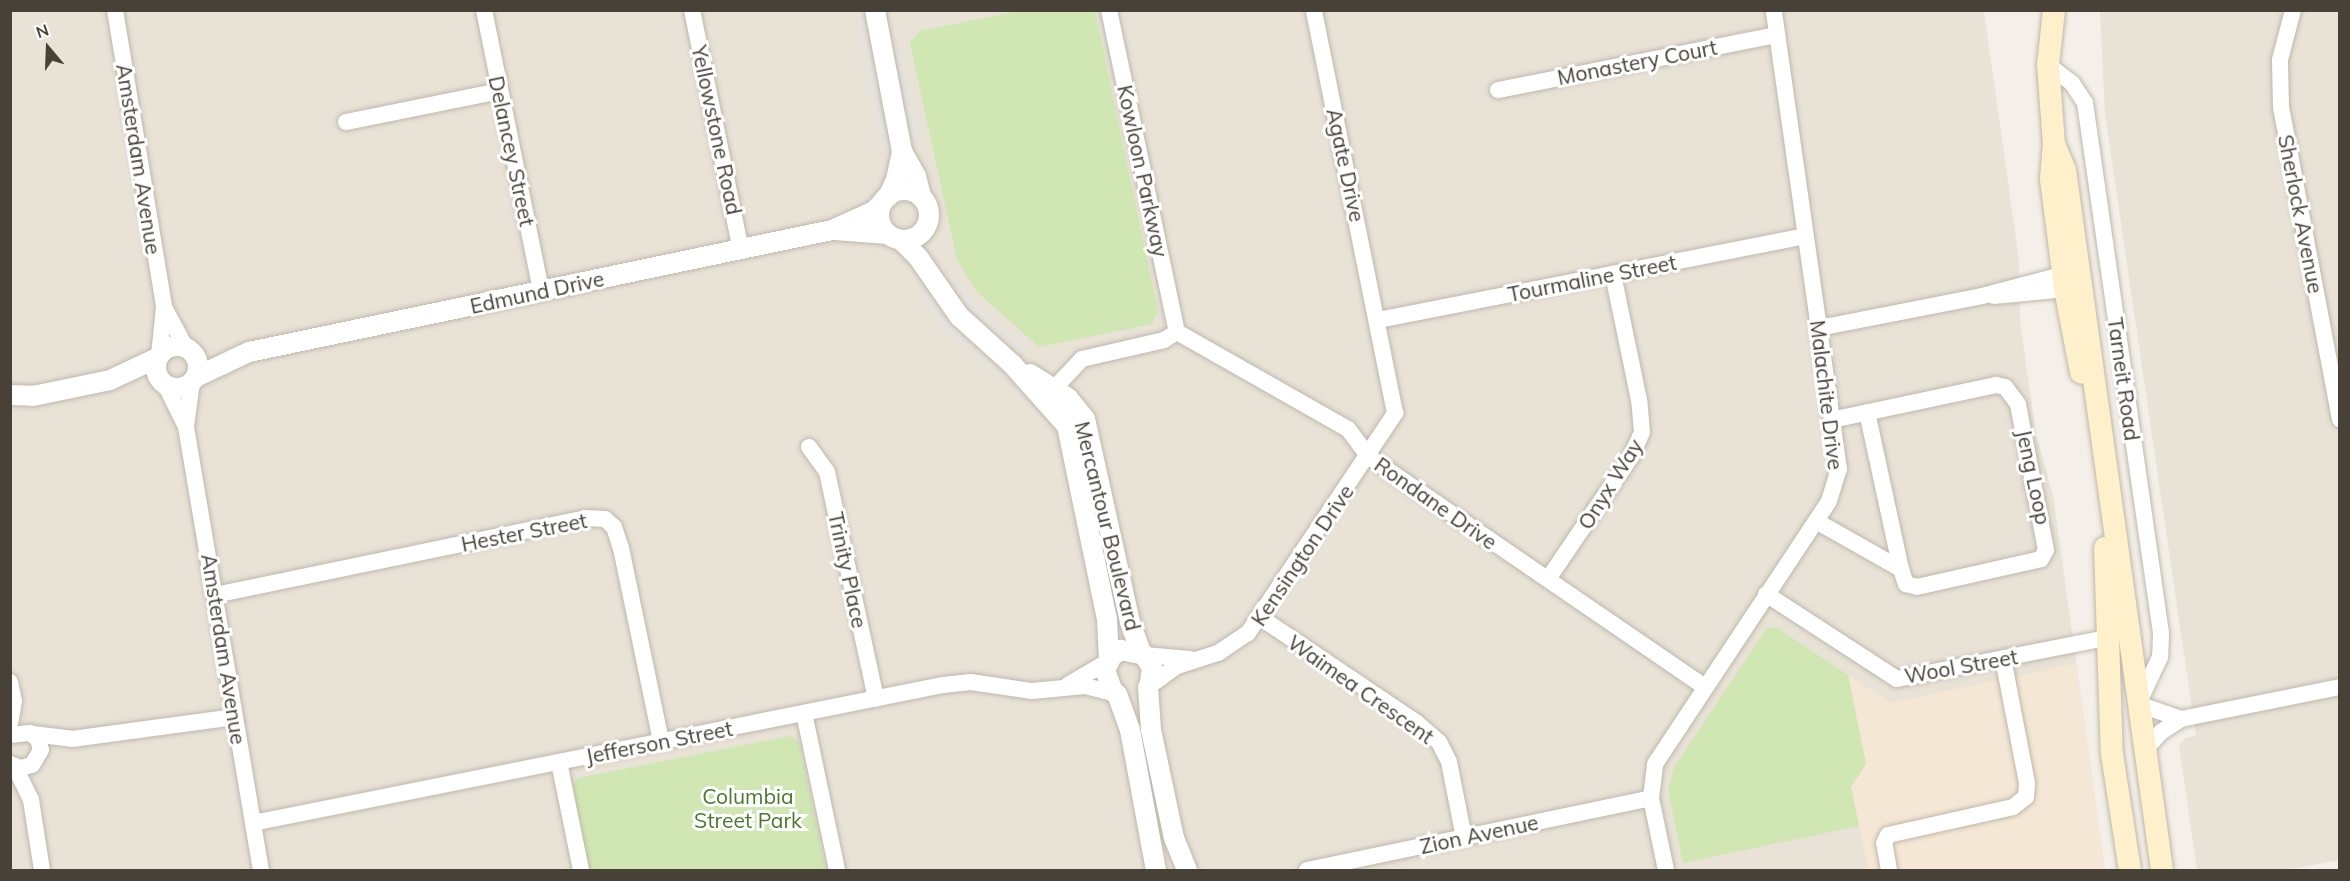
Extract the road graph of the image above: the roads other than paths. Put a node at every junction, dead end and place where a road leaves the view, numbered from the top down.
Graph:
1 (115, 10) edge
2 (484, 10) edge
3 (692, 10) edge
4 (1109, 10) edge
5 (1314, 10) edge
6 (1774, 10) edge
7 (2054, 10) edge
8 (2293, 10) edge
9 (879, 11) edge
10 (1777, 35) junction
11 (2048, 65) junction
12 (1498, 90) dead end
13 (500, 92) junction
14 (346, 122) dead end
15 (903, 151) junction
16 (921, 196) junction
17 (886, 199) junction
18 (926, 229) junction
19 (832, 230) junction
20 (1805, 236) junction
21 (894, 237) junction
22 (741, 250) junction
23 (1613, 274) junction
24 (932, 277) junction
25 (2073, 280) junction
26 (541, 291) junction
27 (164, 306) junction
28 (1378, 320) junction
29 (1819, 328) junction
30 (1177, 332) junction
31 (188, 349) junction
32 (242, 353) junction
33 (158, 357) junction
34 (110, 380) junction
35 (194, 380) junction
36 (163, 384) junction
37 (1048, 393) junction
38 (10, 395) edge
39 (33, 396) junction
40 (10, 407) edge
41 (1867, 412) junction
42 (2340, 419) edge
43 (1832, 420) junction
44 (186, 427) junction
45 (809, 447) dead end
46 (1369, 457) junction
47 (2103, 465) junction
48 (1816, 521) junction
49 (1901, 570) junction
50 (1548, 579) junction
51 (1766, 594) junction
52 (215, 595) junction
53 (1261, 618) junction
54 (2106, 638) junction
55 (1142, 654) junction
56 (2003, 658) junction
57 (1194, 659) junction
58 (1108, 661) junction
59 (10, 682) edge
60 (1067, 685) junction
61 (1149, 685) junction
62 (1704, 686) junction
63 (2336, 690) edge
64 (1115, 693) junction
65 (876, 699) junction
66 (14, 701) junction
67 (2138, 704) junction
68 (804, 713) junction
69 (236, 717) junction
70 (2181, 719) junction
71 (10, 723) edge
72 (32, 734) junction
73 (10, 735) edge
74 (72, 739) junction
75 (661, 742) junction
76 (2143, 752) junction
77 (38, 759) junction
78 (559, 762) junction
79 (13, 765) edge
80 (1652, 798) junction
81 (31, 800) junction
82 (253, 823) junction
83 (1464, 838) junction
84 (2164, 865) edge
85 (42, 870) edge
86 (261, 870) edge
87 (581, 870) edge
88 (837, 870) edge
89 (1156, 870) edge
90 (1187, 870) edge
91 (1307, 870) edge
92 (1666, 870) edge
93 (1889, 870) edge
94 (2130, 870) edge

1 - 27 street, Amsterdam Avenue
2 - 13 street, Delancey Street
3 - 22 street, Yellowstone Road
4 - 30 street, Kowloon Parkway
5 - 28 street, Agate Drive
6 - 10 street, Malachite Drive
7 - 11 main road, Tarneit Road
8 - 42 street, Sherlock Avenue
9 - 15 street
10 - 12 street, Monastery Court
10 - 20 street, Malachite Drive
11 - 25 main road, Tarneit Road
11 - 67 street, Tarneit Road
13 - 14 street
13 - 26 street, Delancey Street
15 - 16 street
15 - 17 street
16 - 17 street
16 - 18 street
17 - 19 street
17 - 21 street
18 - 21 street
18 - 24 street, Mercantour Boulevard
19 - 21 street
19 - 22 street, Edmund Drive
20 - 23 street, Tourmaline Street
20 - 29 street, Malachite Drive
21 - 24 street, Mercantour Boulevard
22 - 26 street, Edmund Drive
23 - 28 street, Tourmaline Street
23 - 50 street, Onyx Way
24 - 37 street, Mercantour Boulevard
25 - 29 street
25 - 47 main road, Tarneit Road
26 - 32 street, Edmund Drive
27 - 31 street, Amsterdam Avenue
27 - 33 street, Amsterdam Avenue
28 - 46 street, Kensington Drive
29 - 43 street, Malachite Drive
30 - 37 street
30 - 46 street, Rondane Drive
31 - 32 street, Edmund Drive
31 - 33 street
31 - 35 street
32 - 35 street, Edmund Drive
33 - 34 street
33 - 36 street
34 - 36 street
34 - 39 street
35 - 36 street
35 - 44 street, Amsterdam Avenue
36 - 44 street, Amsterdam Avenue
37 - 55 street, Mercantour Boulevard
37 - 58 street, Mercantour Boulevard
38 - 39 street
39 - 40 street
41 - 43 street, Jeng Loop
41 - 49 street
41 - 49 street, Jeng Loop
43 - 48 street, Malachite Drive
44 - 52 street, Amsterdam Avenue
45 - 65 street, Trinity Place
46 - 50 street, Rondane Drive
46 - 53 street, Kensington Drive
47 - 54 main road, Tarneit Road
47 - 67 main road, Tarneit Road
48 - 49 street, Jeng Loop
48 - 51 street, Malachite Drive
50 - 62 street, Rondane Drive
51 - 56 street, Wool Street
51 - 62 street, Malachite Drive
52 - 69 street, Amsterdam Avenue
52 - 75 street, Hester Street
53 - 57 street, Kensington Drive
53 - 83 street, Waimea Crescent
54 - 56 street, Wool Street
54 - 94 main road, Tarneit Road
55 - 57 street, Kensington Drive
55 - 58 street
55 - 61 street
56 - 93 street
57 - 61 street, Kensington Drive
58 - 60 street, Jefferson Street
58 - 64 street
59 - 66 street
60 - 64 street, Jefferson Street
60 - 65 street, Jefferson Street
61 - 64 street
61 - 90 street
62 - 80 street, Malachite Drive
63 - 70 street
64 - 89 street
65 - 68 street, Jefferson Street
66 - 71 street
66 - 72 street
67 - 70 street
67 - 76 main road, Tarneit Road
68 - 75 street, Jefferson Street
68 - 88 street
69 - 74 street
69 - 82 street, Amsterdam Avenue
70 - 76 street
72 - 73 street
72 - 74 street
72 - 77 street
74 - 77 street
75 - 78 street, Jefferson Street
76 - 84 main road, Tarneit Road
77 - 79 street
77 - 81 street
78 - 82 street, Jefferson Street
78 - 87 street
79 - 81 street
80 - 83 street, Zion Avenue
80 - 92 street
81 - 85 street
82 - 86 street, Amsterdam Avenue
83 - 91 street, Zion Avenue

